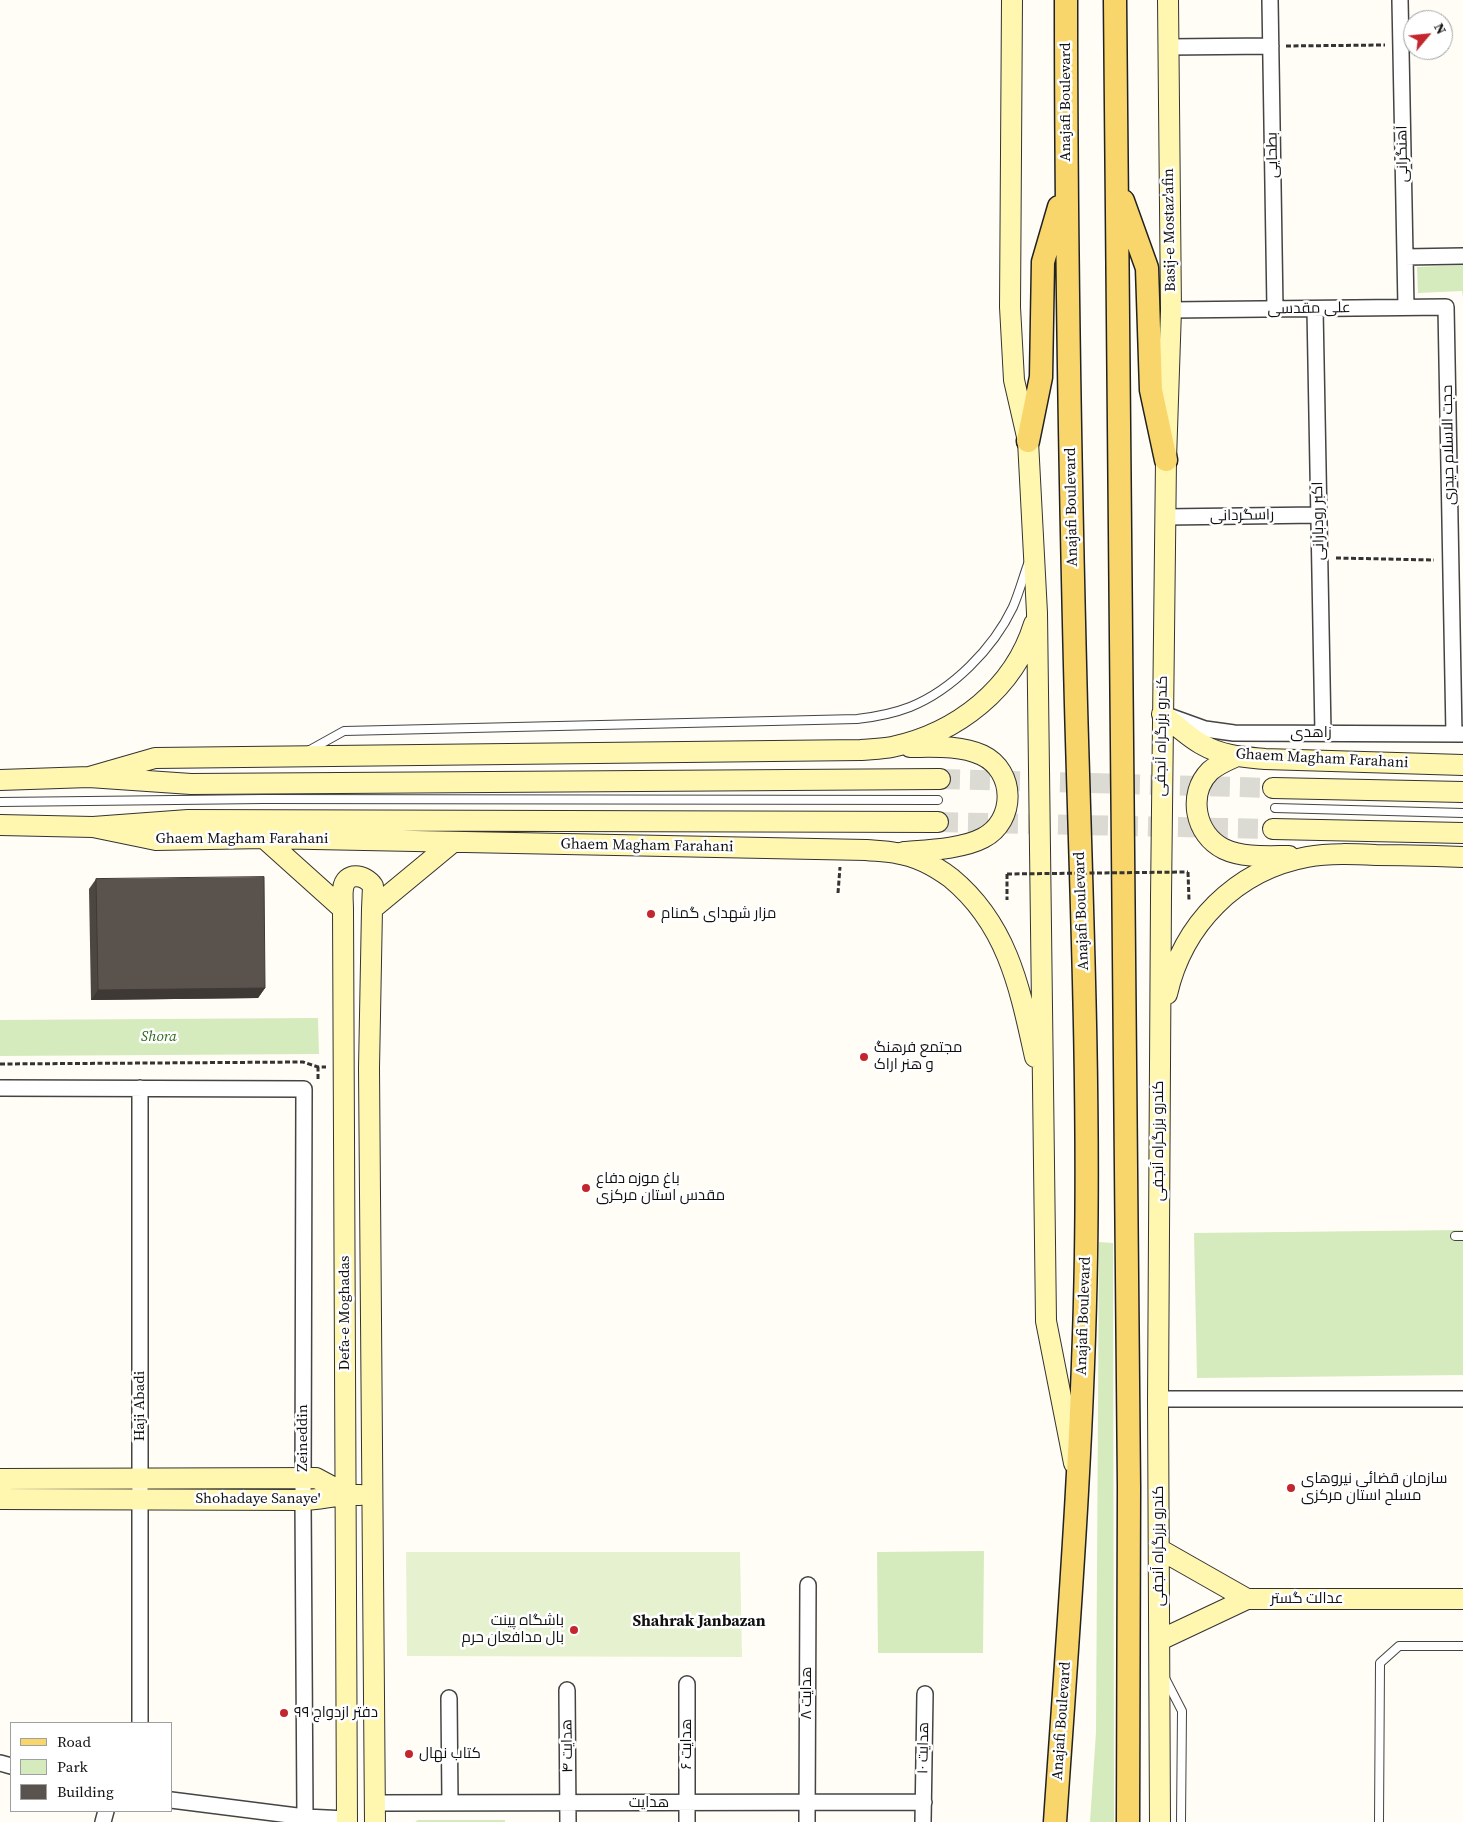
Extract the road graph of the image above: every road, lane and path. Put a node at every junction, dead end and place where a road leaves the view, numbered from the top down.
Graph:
1 (1012, 0) edge
2 (1066, 0) edge
3 (1115, 0) edge
4 (1168, 0) edge
5 (1270, 0) edge
6 (1400, 0) edge
7 (1401, 45) junction
8 (1271, 46) junction
9 (1168, 47) junction
10 (1117, 184) junction
11 (1066, 185) junction
12 (1405, 256) junction
13 (1463, 256) edge
14 (1446, 307) joint
15 (1406, 308) junction
16 (1276, 309) junction
17 (1315, 309) junction
18 (1171, 310) junction
19 (1028, 441) junction
20 (1166, 460) junction
21 (1319, 515) junction
22 (1165, 517) junction
23 (1034, 548) junction
24 (1320, 557) junction
25 (1451, 560) junction
26 (1038, 613) junction
27 (1162, 714) junction
28 (1323, 733) junction
29 (1459, 734) edge
30 (891, 747) junction
31 (299, 756) junction
32 (1237, 756) junction
33 (1463, 765) edge
34 (89, 777) junction
35 (940, 779) tunnel mouth
36 (0, 780) edge
37 (1273, 788) tunnel mouth
38 (1463, 792) edge
39 (938, 800) dead end
40 (0, 802) edge
41 (1275, 808) dead end
42 (1463, 813) edge
43 (938, 822) tunnel mouth
44 (0, 825) edge
45 (93, 826) junction
46 (1273, 828) tunnel mouth
47 (1463, 833) edge
48 (264, 838) junction
49 (453, 842) junction
50 (842, 850) junction
51 (897, 853) junction
52 (1308, 857) junction
53 (1463, 857) edge
54 (838, 893) dead end
55 (1007, 900) dead end
56 (1189, 900) dead end
57 (343, 909) junction
58 (372, 909) junction
59 (1160, 1023) junction
60 (0, 1064) edge
61 (343, 1067) junction
62 (0, 1088) edge
63 (140, 1088) junction
64 (1044, 1098) junction
65 (1158, 1399) junction
66 (1463, 1399) edge
67 (140, 1478) junction
68 (303, 1478) junction
69 (0, 1479) edge
70 (1078, 1485) junction
71 (346, 1494) junction
72 (372, 1496) junction
73 (140, 1498) junction
74 (0, 1499) edge
75 (303, 1500) junction
76 (1159, 1549) junction
77 (808, 1584) dead end
78 (1463, 1598) edge
79 (1246, 1599) junction
80 (1160, 1640) junction
81 (1463, 1646) edge
82 (1160, 1670) junction
83 (687, 1684) dead end
84 (567, 1690) dead end
85 (924, 1694) dead end
86 (449, 1698) dead end
87 (140, 1722) edge
88 (172, 1800) edge
89 (807, 1802) junction
90 (924, 1802) junction
91 (450, 1803) junction
92 (568, 1803) junction
93 (687, 1803) junction
94 (375, 1813) edge
95 (247, 1816) edge
96 (305, 1817) junction
97 (347, 1820) edge
98 (568, 1822) edge
99 (687, 1822) edge
100 (807, 1822) edge
101 (923, 1822) edge
102 (1056, 1822) edge
103 (1128, 1822) edge
104 (1160, 1822) edge
105 (1182, 1822) edge
106 (1379, 1822) edge

1 - 19 street
2 - 11 main road, Anajafi Boulevard
3 - 10 main road
4 - 9 street, Basij-e Mostaz'afin
5 - 8 street, بطحایی
6 - 7 street, آهنگرانی
7 - 8 path
7 - 12 street, آهنگرانی
8 - 9 street
8 - 16 street, بطحایی
9 - 18 street, Basij-e Mostaz'afin
10 - 20 main road
10 - 103 main road
11 - 19 main road
11 - 70 main road, Anajafi Boulevard
12 - 13 street
12 - 15 street, آهنگرانی
14 - 15 street, علی مقدسی
14 - 25 street, حجت الاسلام حیدری
15 - 17 street, علی مقدسی
16 - 17 street, علی مقدسی
16 - 18 street, علی مقدسی
17 - 21 street, اکبر رودبارانی
18 - 20 street, Basij-e Mostaz'afin
19 - 23 street
20 - 22 street, کندرو بزرگراه آنجفی
21 - 22 street, راسگردانی
21 - 24 street, اکبر رودبارانی
22 - 27 street, کندرو بزرگراه آنجفی
23 - 26 street
23 - 31 lane
24 - 25 path
24 - 28 street, اکبر رودبارانی
25 - 29 street, حجت الاسلام حیدری
26 - 30 street
26 - 64 street
27 - 28 street, زاهدی
27 - 32 street, Ghaem Magham Farahani
27 - 59 street, کندرو بزرگراه آنجفی
28 - 29 street, زاهدی
30 - 31 street
30 - 51 street
31 - 34 street
32 - 33 street, Ghaem Magham Farahani
32 - 52 street
34 - 35 street
34 - 36 street
37 - 38 street, Ghaem Magham Farahani
39 - 40 lane
41 - 42 lane
43 - 45 street, Ghaem Magham Farahani
44 - 45 street, Ghaem Magham Farahani
45 - 48 street, Ghaem Magham Farahani
46 - 47 street
48 - 49 street, Ghaem Magham Farahani
48 - 57 street
49 - 50 street, Ghaem Magham Farahani
49 - 58 street
50 - 51 street, Ghaem Magham Farahani
50 - 54 path
51 - 64 street, Ghaem Magham Farahani
52 - 53 street
52 - 59 street
55 - 56 path, bridge
57 - 58 street, Defa-e Moghadas
57 - 61 street, Defa-e Moghadas
58 - 72 street, Defa-e Moghadas
59 - 65 street, کندرو بزرگراه آنجفی
60 - 61 path
61 - 71 street, Defa-e Moghadas
62 - 63 street
63 - 67 street, Haji Abadi
63 - 68 street, Zeineddin
64 - 70 street
65 - 66 street
65 - 76 street, کندرو بزرگراه آنجفی
67 - 68 street, Shohadaye Sanaye'
67 - 69 street, Shohadaye Sanaye'
67 - 73 street, Haji Abadi
68 - 71 street, Shohadaye Sanaye'
68 - 75 street, Zeineddin
70 - 102 main road, Anajafi Boulevard
71 - 72 street
71 - 75 street, Shohadaye Sanaye'
71 - 97 street, Defa-e Moghadas
72 - 94 street, Defa-e Moghadas
73 - 74 street, Shohadaye Sanaye'
73 - 75 street, Shohadaye Sanaye'
73 - 87 street, Haji Abadi
75 - 96 street, Zeineddin
76 - 79 street
76 - 80 street, کندرو بزرگراه آنجفی
77 - 89 street, هدایت ۸
78 - 79 street, عدالت گستر
79 - 80 street, عدالت گستر
80 - 82 street, کندرو بزرگراه آنجفی
81 - 106 lane
82 - 104 street, کندرو بزرگراه آنجفی
82 - 105 lane
83 - 93 street, هدایت ۶
84 - 92 street, هدایت ۴
85 - 90 street, هدایت ۱۰
86 - 91 street
88 - 95 street
89 - 90 street, هدایت
89 - 93 street, هدایت
89 - 100 street, هدایت ۸
90 - 101 street, هدایت ۱۰
91 - 92 street, هدایت
91 - 94 street, هدایت
92 - 93 street, هدایت
92 - 98 street, هدایت ۴
93 - 99 street, هدایت ۶
95 - 96 street
96 - 97 street

